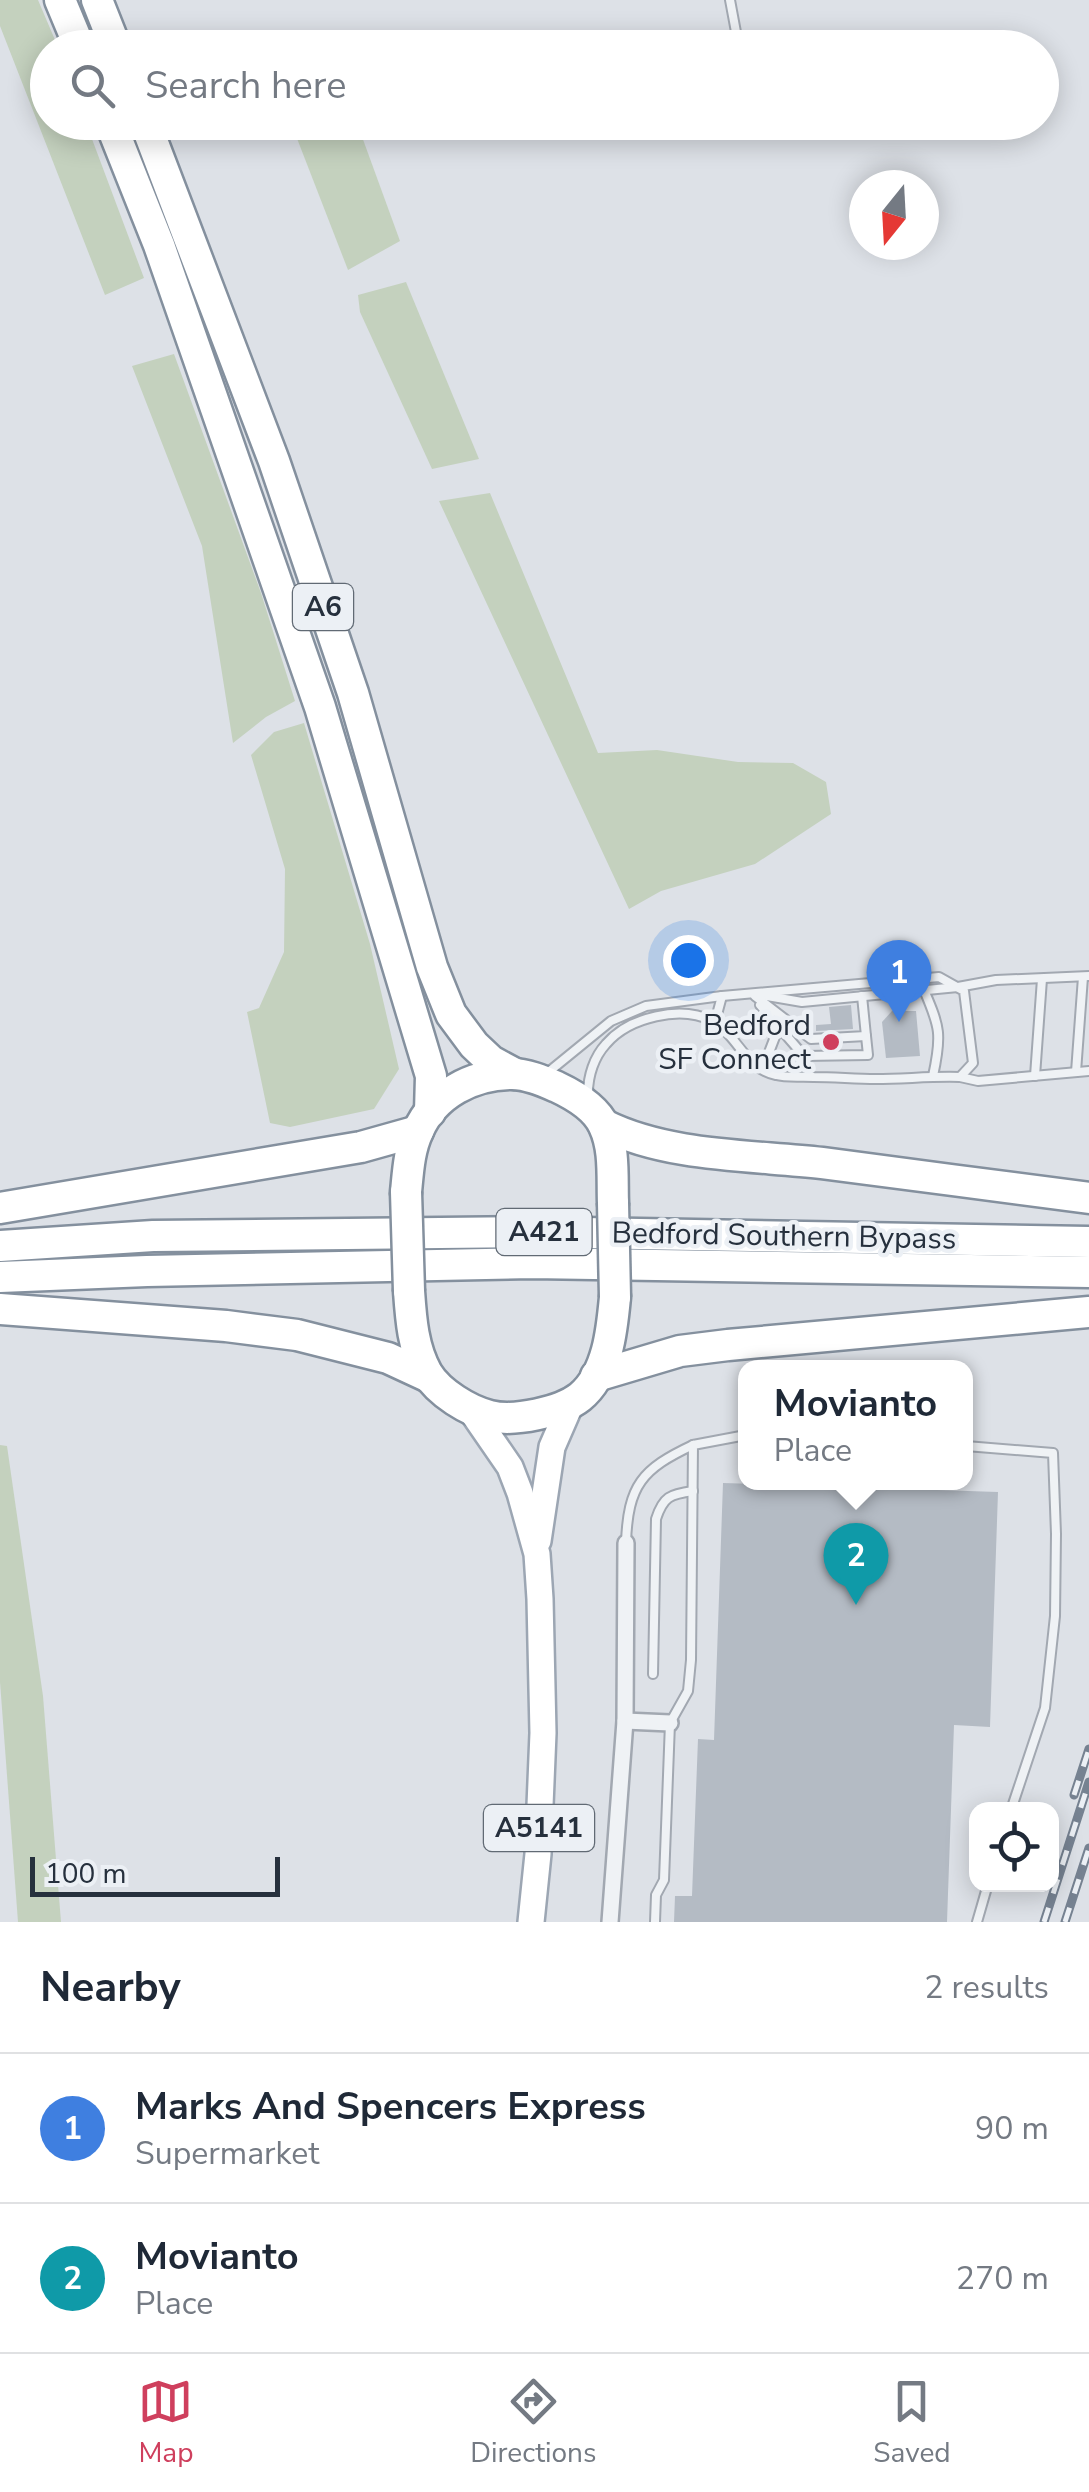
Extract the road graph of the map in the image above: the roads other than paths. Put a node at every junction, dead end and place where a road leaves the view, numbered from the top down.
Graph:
1 (60, 0) edge
2 (97, 0) edge
3 (730, 0) edge
4 (72, 30) edge
5 (109, 30) edge
6 (736, 30) edge
7 (117, 140) edge
8 (152, 140) edge
9 (1086, 976) edge
10 (1042, 979) junction
11 (958, 988) junction
12 (924, 990) junction
13 (751, 993) junction
14 (722, 996) junction
15 (862, 996) junction
16 (714, 1022) junction
17 (778, 1029) junction
18 (866, 1036) junction
19 (768, 1055) dead end
20 (1089, 1071) edge
21 (1076, 1072) junction
22 (526, 1076) junction
23 (933, 1076) junction
24 (1035, 1076) junction
25 (960, 1077) junction
26 (596, 1115) junction
27 (424, 1121) junction
28 (1089, 1198) edge
29 (0, 1208) edge
30 (1089, 1242) edge
31 (0, 1246) edge
32 (1089, 1272) edge
33 (0, 1277) edge
34 (0, 1309) edge
35 (1089, 1312) edge
36 (596, 1376) junction
37 (429, 1378) junction
38 (572, 1401) junction
39 (470, 1408) junction
40 (738, 1436) edge
41 (694, 1444) junction
42 (973, 1447) edge
43 (693, 1491) junction
44 (626, 1543) joint
45 (536, 1554) junction
46 (653, 1674) dead end
47 (625, 1721) junction
48 (670, 1723) junction
49 (1014, 1802) edge
50 (986, 1892) edge
51 (531, 1922) edge
52 (610, 1922) edge
53 (655, 1922) edge
54 (977, 1922) edge

1 - 4 highway
2 - 5 highway
3 - 6 lane
7 - 27 highway, A6
8 - 22 highway, A6
9 - 10 lane
9 - 21 lane
10 - 11 lane
10 - 24 lane
11 - 12 lane
11 - 13 lane
11 - 25 lane
12 - 15 lane
12 - 23 lane
13 - 14 lane
13 - 15 lane
13 - 17 lane
13 - 18 lane
14 - 16 lane
14 - 22 lane
15 - 18 lane
16 - 23 lane
16 - 26 lane
17 - 18 lane
17 - 19 lane
20 - 21 lane
21 - 24 lane
22 - 26 highway
22 - 27 highway
23 - 25 lane
24 - 25 lane
26 - 28 highway
26 - 36 highway, bridge
27 - 29 highway
27 - 37 highway, bridge
30 - 31 highway, Bedford Southern Bypass / A421
32 - 33 highway, Bedford Southern Bypass / A421
34 - 37 highway
35 - 36 highway
36 - 38 highway
37 - 39 highway
38 - 39 highway
38 - 45 main road, A5141
39 - 45 main road, A5141
40 - 41 lane
41 - 43 lane
41 - 44 lane
42 - 49 lane
43 - 46 lane
43 - 48 lane
44 - 47 street
45 - 51 main road, A5141
47 - 48 street
47 - 52 street
48 - 53 lane
50 - 54 lane

